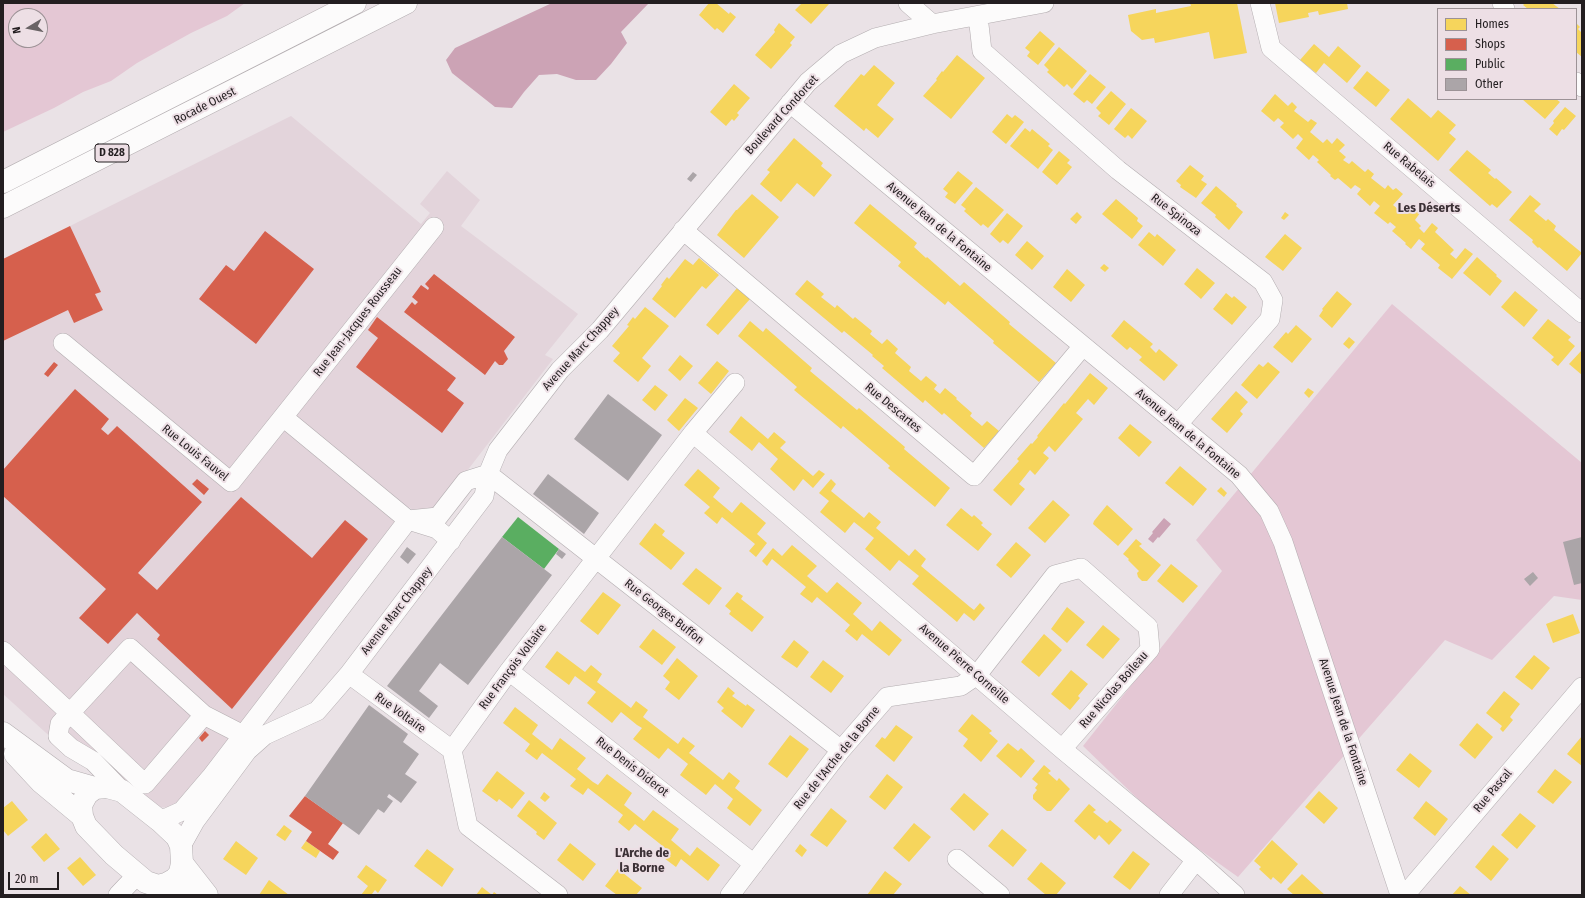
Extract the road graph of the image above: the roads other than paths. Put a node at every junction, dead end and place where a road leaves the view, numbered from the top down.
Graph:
1 (355, 3) edge
2 (406, 3) edge
3 (908, 3) edge
4 (1044, 3) edge
5 (1260, 3) edge
6 (978, 16) junction
7 (932, 24) junction
8 (790, 103) junction
9 (3, 182) edge
10 (3, 207) edge
11 (434, 227) dead end
12 (683, 230) junction
13 (1582, 313) edge
14 (63, 343) dead end
15 (1083, 346) junction
16 (735, 383) dead end
17 (283, 417) junction
18 (1178, 424) junction
19 (693, 433) junction
20 (488, 474) junction
21 (408, 520) junction
22 (451, 541) junction
23 (596, 558) junction
24 (3, 651) edge
25 (509, 671) junction
26 (349, 674) junction
27 (977, 675) junction
28 (1582, 687) edge
29 (265, 706) junction
30 (70, 713) junction
31 (204, 715) junction
32 (273, 731) junction
33 (3, 733) edge
34 (243, 734) junction
35 (3, 741) edge
36 (1062, 749) junction
37 (452, 750) junction
38 (841, 750) junction
39 (94, 788) junction
40 (122, 791) junction
41 (82, 816) junction
42 (160, 821) junction
43 (182, 854) junction
44 (957, 859) dead end
45 (1196, 860) junction
46 (754, 864) junction
47 (137, 875) junction
48 (175, 890) edge
49 (118, 895) edge
50 (207, 895) edge
51 (558, 895) edge
52 (730, 895) edge
53 (1000, 895) edge
54 (1170, 895) edge
55 (1235, 895) edge
56 (1400, 895) edge
57 (1405, 895) edge

1 - 9 main road, Rocade Ouest / D 828
2 - 10 main road, Rocade Ouest / D 828
3 - 7 street
4 - 6 street, Boulevard Condorcet
5 - 13 street, Rue Rabelais
6 - 7 street, Boulevard Condorcet
6 - 18 street, Rue Spinoza
7 - 8 street, Boulevard Condorcet
8 - 12 street, Boulevard Condorcet
8 - 15 street, Avenue Jean de la Fontaine
11 - 17 street, Rue Jean-Jacques Rousseau
12 - 15 street, Rue Descartes
12 - 20 street, Avenue Marc Chappey
14 - 17 street, Rue Louis Fauvel
15 - 18 street, Avenue Jean de la Fontaine
16 - 19 street, Rue François Voltaire
17 - 21 street
18 - 56 street, Avenue Jean de la Fontaine
19 - 23 street, Rue François Voltaire
19 - 27 street, Avenue Pierre Corneille
20 - 21 street
20 - 22 street, Avenue Marc Chappey
20 - 23 street, Rue Georges Buffon
21 - 22 street
21 - 29 street
22 - 26 street, Avenue Marc Chappey
23 - 25 street, Rue François Voltaire
23 - 38 street, Rue Georges Buffon
24 - 30 street
25 - 37 street, Rue François Voltaire
25 - 46 street, Rue Denis Diderot
26 - 32 street, Avenue Marc Chappey
26 - 37 street, Rue Voltaire
27 - 36 street, Avenue Pierre Corneille
27 - 36 street, Rue Nicolas Boileau
27 - 38 street, Rue de l'Arche de la Borne
28 - 57 street, Rue Pascal
29 - 32 street
29 - 34 street
30 - 31 street
30 - 31 street
30 - 40 street
31 - 34 street
32 - 34 street
32 - 43 street, Avenue Marc Chappey
33 - 39 main road
34 - 42 street
35 - 41 main road
36 - 45 street, Avenue Pierre Corneille
37 - 51 street
38 - 46 street, Rue de l'Arche de la Borne
39 - 40 main road
39 - 41 main road
40 - 42 main road
41 - 47 main road
42 - 43 main road
43 - 48 main road
43 - 50 main road
44 - 53 street
45 - 54 street
45 - 55 street, Avenue Pierre Corneille
46 - 52 street, Rue de l'Arche de la Borne
47 - 48 main road
47 - 49 street

